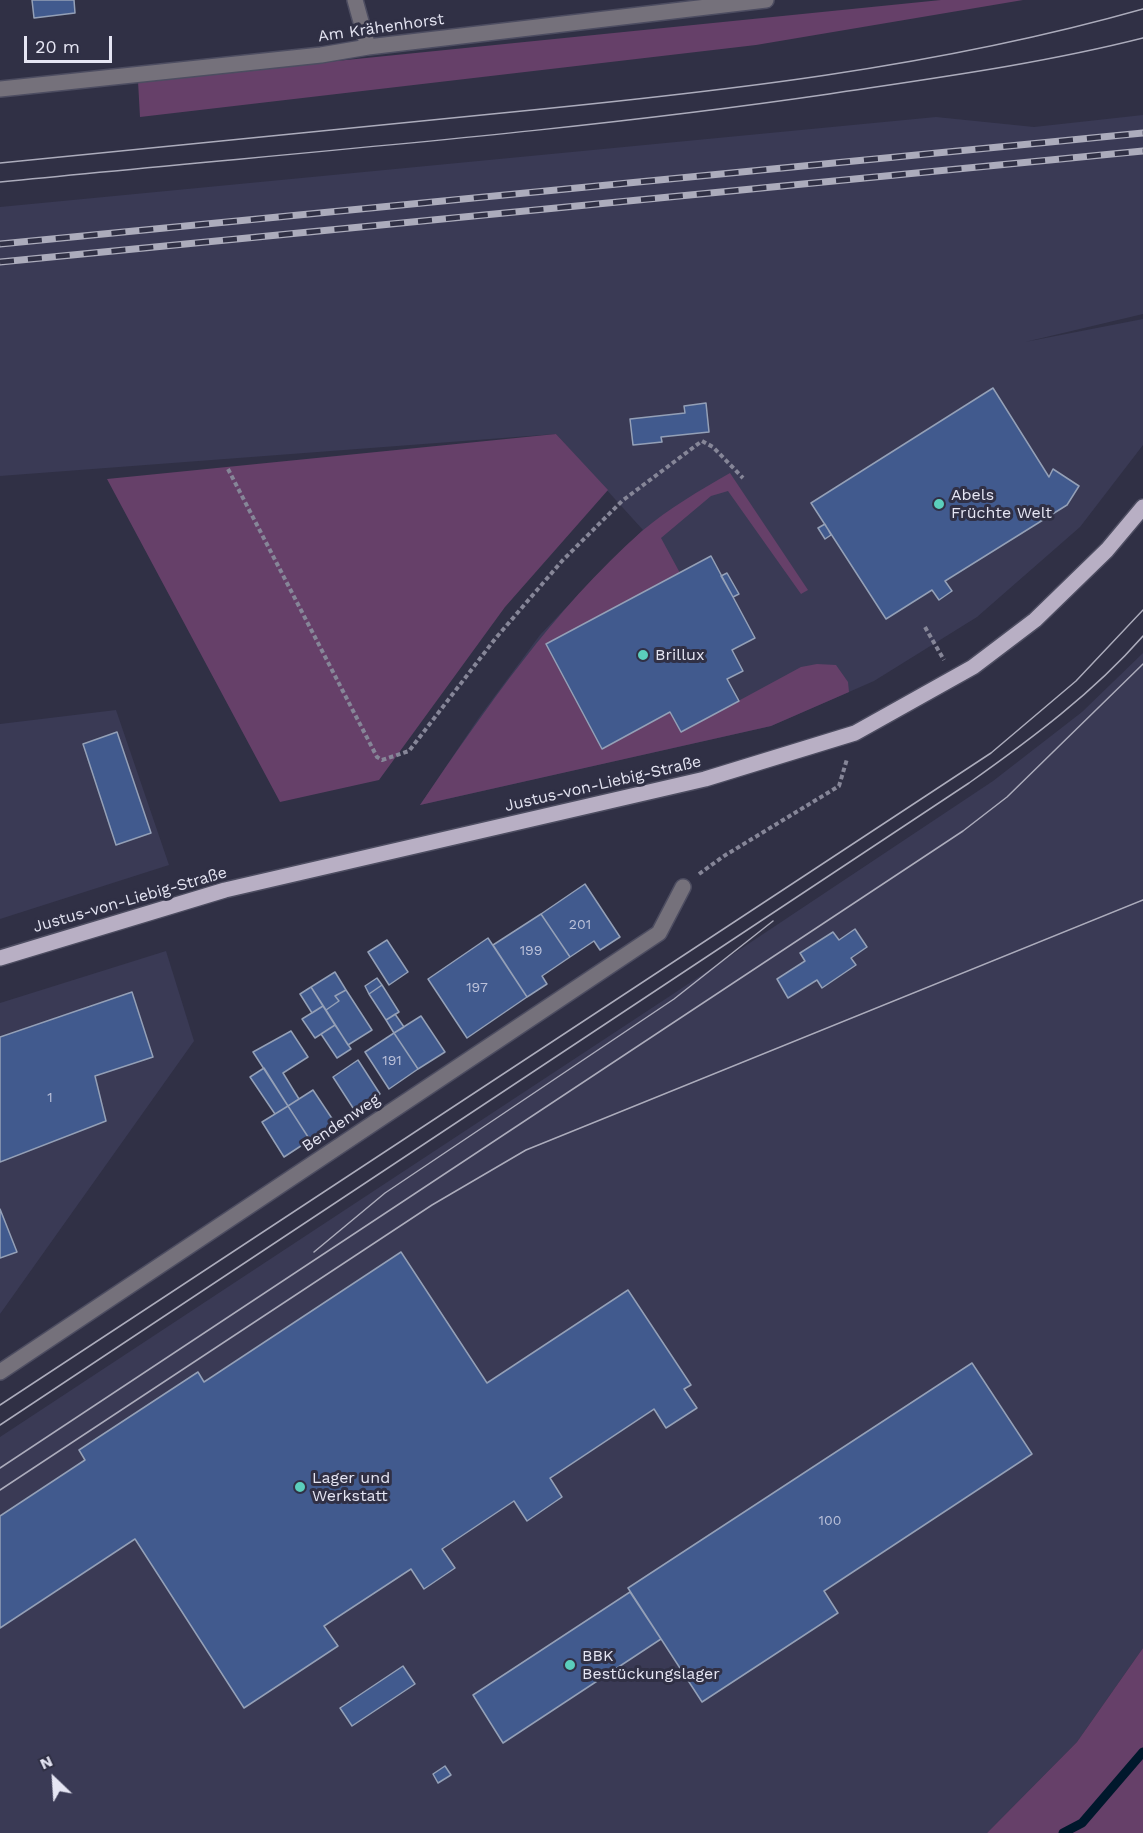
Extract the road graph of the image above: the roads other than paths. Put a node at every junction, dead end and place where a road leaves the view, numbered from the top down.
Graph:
1 (355, 0) edge
2 (766, 0) edge
3 (368, 46) junction
4 (0, 89) edge
5 (1143, 507) edge
6 (683, 887) road end
7 (0, 958) edge
8 (0, 1372) edge

1 - 3 street
2 - 3 street, Am Krähenhorst
3 - 4 street, Am Krähenhorst
5 - 7 main road, Justus-von-Liebig-Straße
6 - 8 street, Bendenweg

